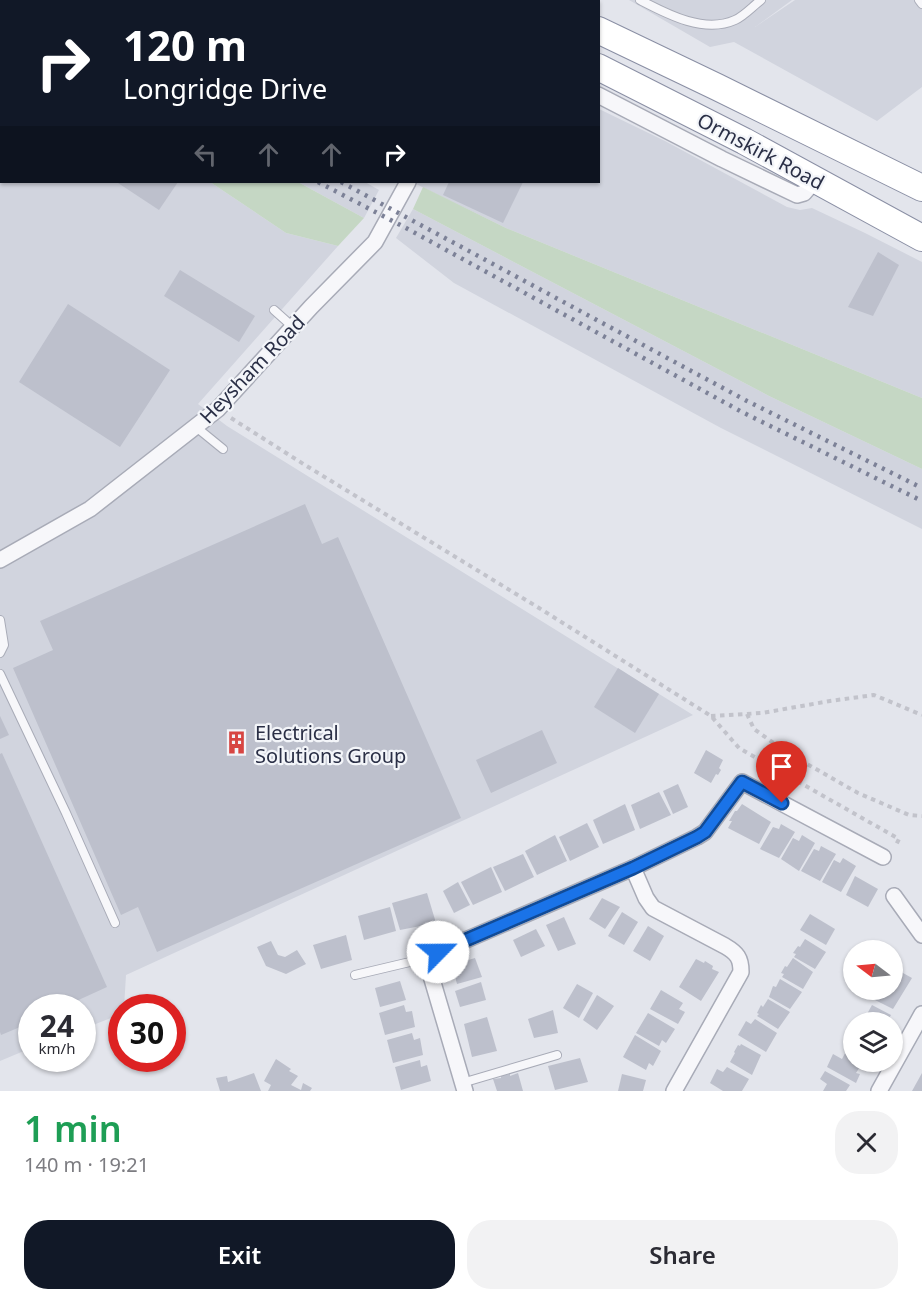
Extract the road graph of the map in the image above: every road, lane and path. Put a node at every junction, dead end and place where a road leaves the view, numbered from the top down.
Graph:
1 (640, 0) edge
2 (761, 0) edge
3 (919, 0) edge
4 (922, 4) edge
5 (600, 31) edge
6 (600, 68) edge
7 (600, 96) edge
8 (816, 179) junction
9 (407, 183) edge
10 (922, 188) edge
11 (922, 238) edge
12 (274, 310) dead end
13 (294, 327) junction
14 (218, 410) junction
15 (196, 427) junction
16 (223, 449) dead end
17 (0, 560) edge
18 (0, 620) edge
19 (0, 653) edge
20 (0, 674) edge
21 (747, 714) junction
22 (711, 716) junction
23 (922, 716) edge
24 (922, 816) edge
25 (888, 853) joint
26 (633, 868) junction
27 (894, 896) dead end
28 (115, 923) dead end
29 (922, 935) edge
30 (429, 963) junction
31 (355, 975) dead end
32 (922, 1014) edge
33 (557, 1055) dead end
34 (463, 1087) edge
35 (674, 1091) edge
36 (879, 1091) edge

1 - 2 lane
3 - 4 lane
5 - 10 highway, Ormskirk Road
6 - 8 highway, Ormskirk Road
7 - 8 street
8 - 11 highway, Ormskirk Road
9 - 13 street, Heysham Road
12 - 13 lane
13 - 14 street, Heysham Road
14 - 15 street, Heysham Road
14 - 22 path
15 - 16 lane
15 - 17 street, Heysham Road
18 - 19 lane
20 - 28 lane
21 - 22 path
21 - 23 path
21 - 24 path
22 - 25 path
25 - 26 street
26 - 30 street
26 - 35 street
27 - 29 street
30 - 31 lane
30 - 34 street
32 - 36 street
33 - 34 lane

